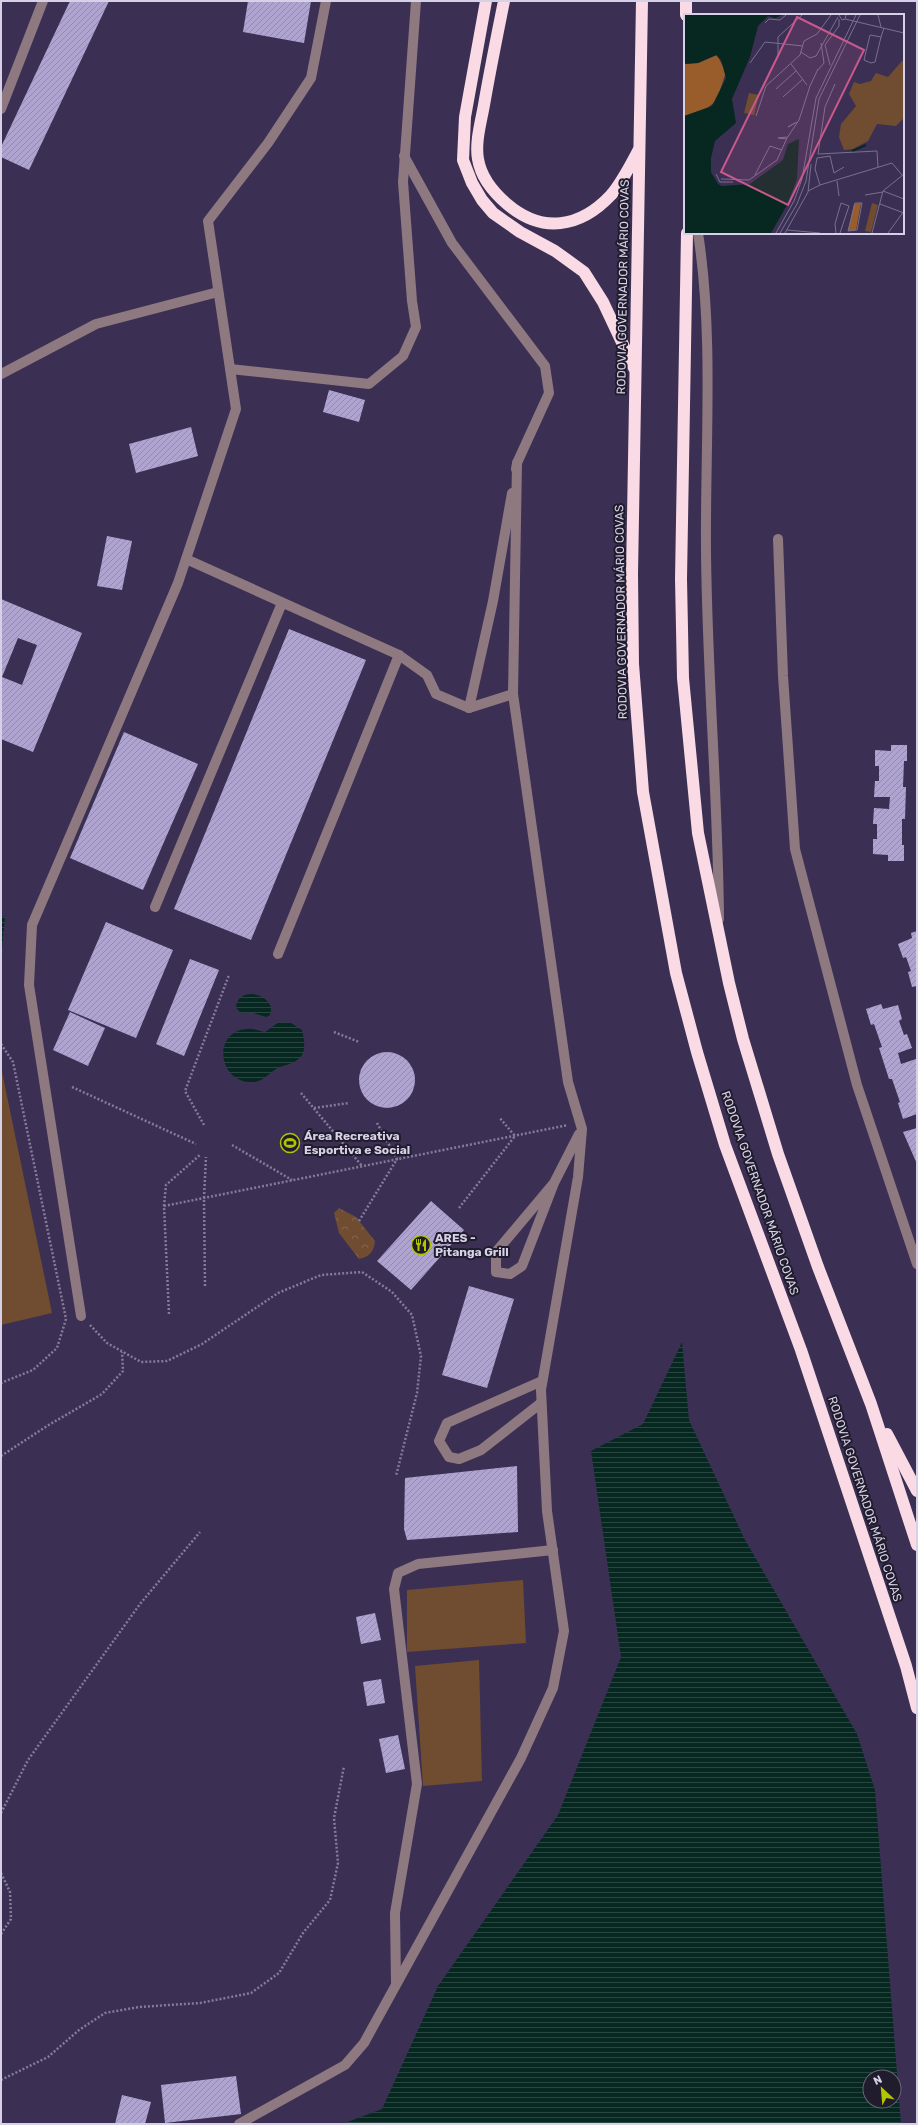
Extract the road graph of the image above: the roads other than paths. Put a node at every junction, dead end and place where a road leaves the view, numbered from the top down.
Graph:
1 (43, 1) edge
2 (326, 1) edge
3 (416, 1) edge
4 (486, 1) edge
5 (504, 1) edge
6 (642, 1) edge
7 (686, 1) edge
8 (686, 14) edge
9 (1, 109) edge
10 (639, 150) junction
11 (404, 156) junction
12 (687, 234) edge
13 (698, 234) edge
14 (218, 292) junction
15 (230, 369) junction
16 (634, 369) junction
17 (1, 374) edge
18 (517, 463) junction
19 (778, 539) dead end
20 (186, 559) junction
21 (282, 603) junction
22 (399, 655) junction
23 (514, 694) junction
24 (469, 708) junction
25 (156, 907) dead end
26 (720, 943) junction
27 (278, 954) dead end
28 (581, 1126) junction
29 (554, 1183) junction
30 (917, 1264) edge
31 (81, 1316) road end
32 (542, 1382) junction
33 (541, 1403) junction
34 (871, 1404) junction
35 (917, 1491) edge
36 (917, 1545) edge
37 (552, 1550) junction
38 (917, 1708) edge
39 (396, 1984) junction
40 (239, 2124) edge

1 - 9 street
2 - 14 street
3 - 11 street
4 - 16 highway
5 - 10 highway
6 - 10 highway, RODOVIA GOVERNADOR MÁRIO COVAS
7 - 8 highway
10 - 16 highway, RODOVIA GOVERNADOR MÁRIO COVAS
11 - 15 street
11 - 18 street
12 - 26 highway
13 - 26 street
14 - 15 street
14 - 17 street
15 - 20 street
16 - 38 highway, RODOVIA GOVERNADOR MÁRIO COVAS
18 - 23 street
18 - 24 street
19 - 30 street
20 - 21 street
20 - 31 street
21 - 22 street
21 - 25 street
22 - 24 street
22 - 27 street
23 - 24 street
23 - 28 street
26 - 34 highway
28 - 29 street
28 - 32 street
29 - 29 street
32 - 33 street
32 - 33 street
33 - 37 street
34 - 35 highway
34 - 36 highway
37 - 39 street
37 - 39 street
39 - 40 street

